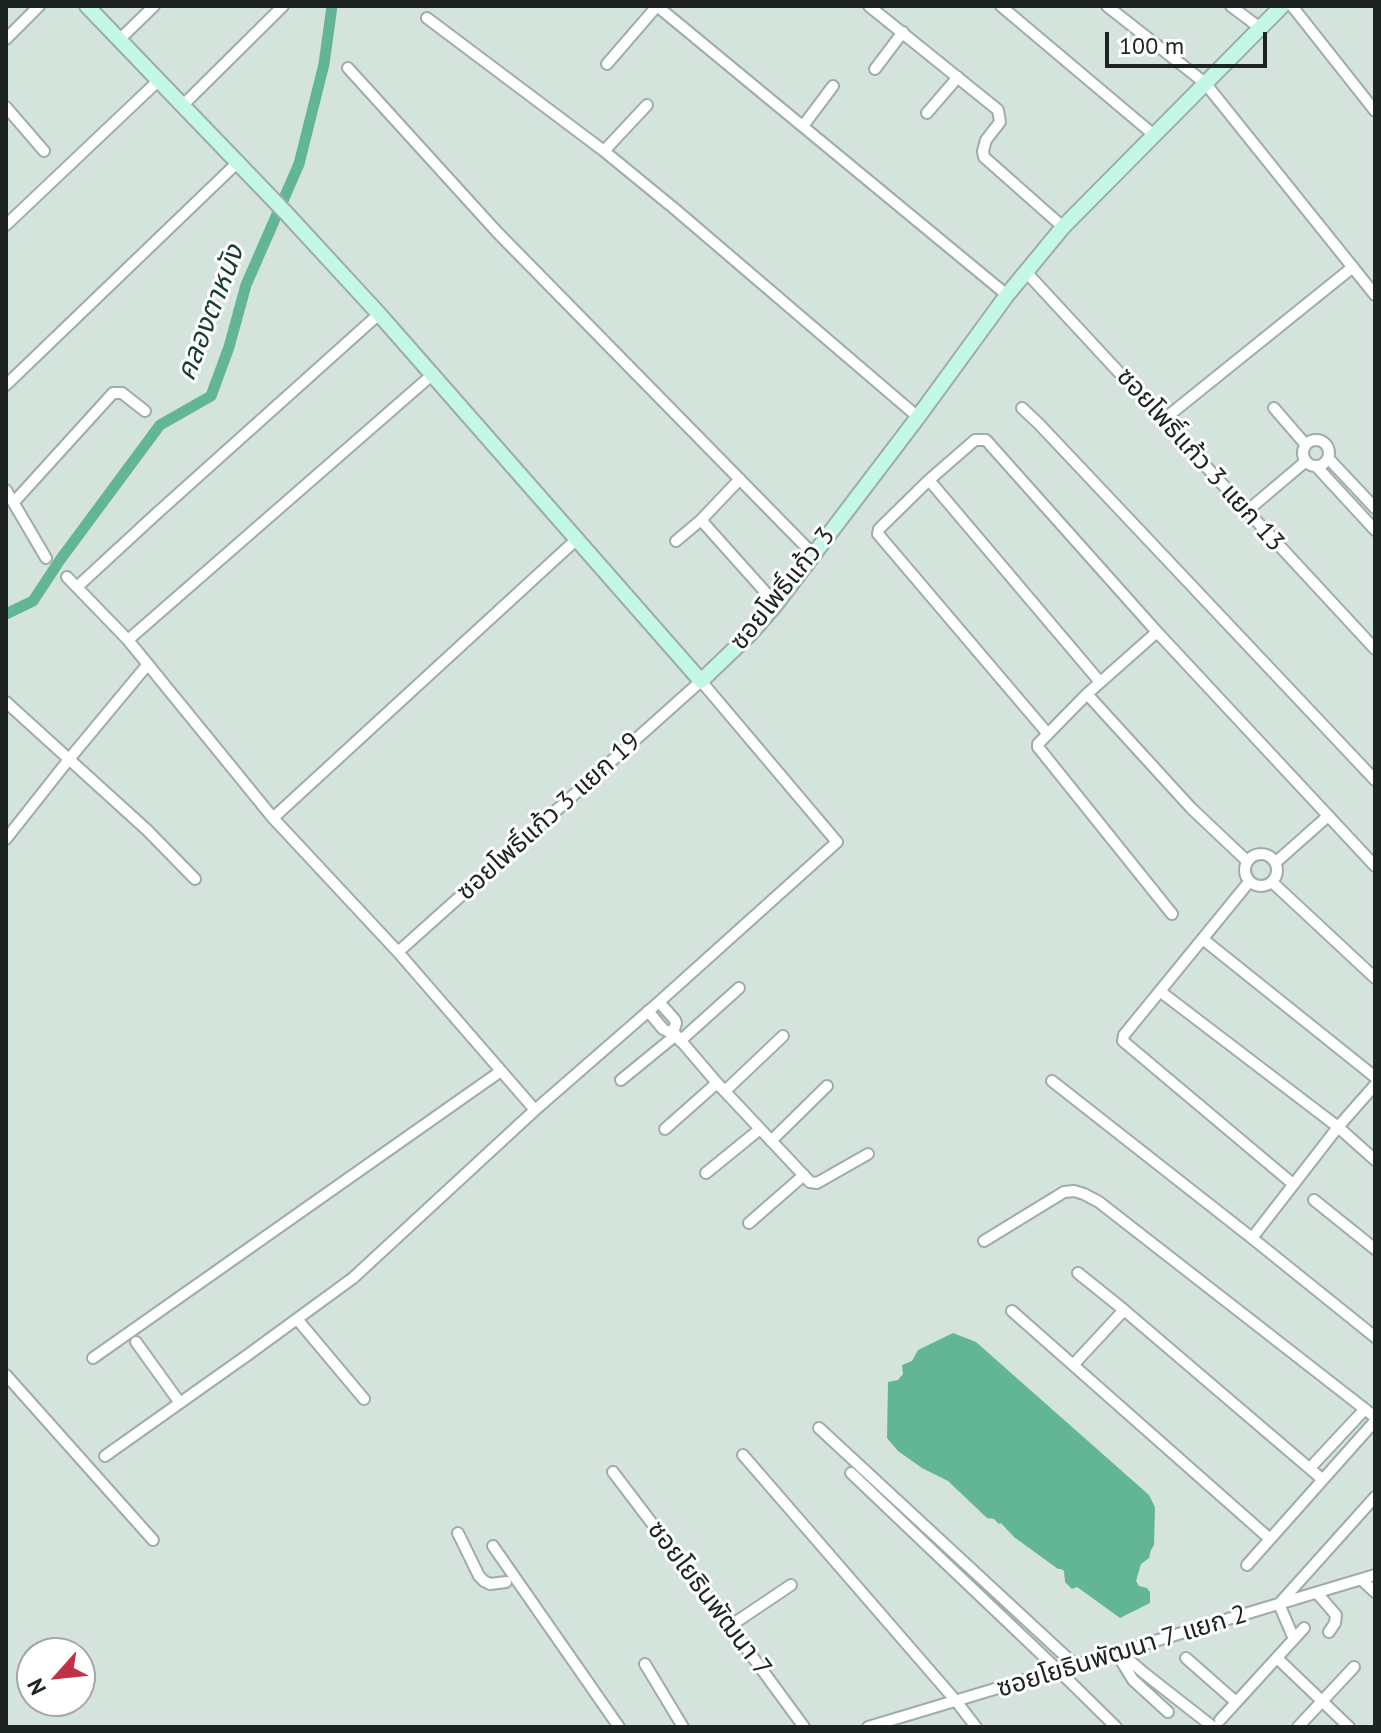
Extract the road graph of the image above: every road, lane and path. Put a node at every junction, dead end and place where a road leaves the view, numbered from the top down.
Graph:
1 (39, 6) edge
2 (87, 6) edge
3 (154, 6) edge
4 (283, 6) edge
5 (657, 6) edge
6 (869, 6) edge
7 (1001, 6) edge
8 (1107, 6) edge
9 (1231, 6) edge
10 (1282, 6) edge
11 (1292, 6) edge
12 (427, 18) dead end
13 (1260, 28) junction
14 (903, 32) junction
15 (6, 39) edge
16 (119, 40) junction
17 (607, 64) dead end
18 (348, 68) dead end
19 (875, 69) dead end
20 (958, 77) junction
21 (158, 81) junction
22 (1205, 83) junction
23 (833, 86) dead end
24 (647, 105) dead end
25 (182, 106) junction
26 (6, 107) edge
27 (1375, 111) edge
28 (927, 113) dead end
29 (803, 126) junction
30 (1154, 135) junction
31 (44, 151) dead end
32 (604, 151) junction
33 (237, 163) junction
34 (6, 225) edge
35 (1063, 227) junction
36 (1353, 267) junction
37 (1026, 272) junction
38 (1007, 295) junction
39 (1375, 295) edge
40 (379, 314) junction
41 (433, 374) junction
42 (6, 385) edge
43 (1022, 408) dead end
44 (1274, 408) dead end
45 (145, 411) dead end
46 (918, 417) junction
47 (1163, 420) junction
48 (1306, 445) junction
49 (1328, 458) junction
50 (1311, 464) junction
51 (740, 479) junction
52 (929, 480) junction
53 (6, 490) edge
54 (14, 502) junction
55 (1375, 508) edge
56 (1247, 511) junction
57 (701, 520) junction
58 (1375, 530) edge
59 (577, 539) junction
60 (676, 541) dead end
61 (813, 554) junction
62 (46, 558) dead end
63 (67, 577) dead end
64 (77, 587) junction
65 (776, 604) junction
66 (1157, 632) junction
67 (128, 640) junction
68 (1375, 649) edge
69 (148, 664) junction
70 (701, 681) junction
71 (1100, 682) junction
72 (1087, 694) junction
73 (6, 702) edge
74 (1048, 734) junction
75 (70, 758) junction
76 (1375, 780) edge
77 (1328, 816) junction
78 (273, 818) junction
79 (6, 839) edge
80 (1247, 861) junction
81 (1275, 863) junction
82 (1375, 866) edge
83 (195, 879) dead end
84 (1249, 882) junction
85 (1272, 882) junction
86 (1172, 914) dead end
87 (1204, 940) junction
88 (398, 952) junction
89 (1375, 978) edge
90 (739, 988) dead end
91 (1161, 992) junction
92 (659, 1002) junction
93 (648, 1011) junction
94 (677, 1036) junction
95 (783, 1036) dead end
96 (501, 1071) junction
97 (1375, 1077) edge
98 (621, 1080) dead end
99 (1052, 1081) dead end
100 (1375, 1085) edge
101 (827, 1086) dead end
102 (721, 1087) junction
103 (535, 1110) junction
104 (1338, 1127) junction
105 (665, 1129) dead end
106 (760, 1129) junction
107 (771, 1141) junction
108 (868, 1154) dead end
109 (1375, 1160) edge
110 (706, 1173) dead end
111 (804, 1175) junction
112 (1293, 1184) junction
113 (1314, 1200) dead end
114 (749, 1223) dead end
115 (1252, 1238) junction
116 (984, 1241) dead end
117 (1375, 1249) edge
118 (1078, 1273) dead end
119 (1124, 1310) junction
120 (1012, 1311) dead end
121 (297, 1319) junction
122 (1375, 1337) edge
123 (136, 1342) dead end
124 (93, 1358) dead end
125 (1074, 1364) junction
126 (6, 1375) edge
127 (364, 1399) dead end
128 (180, 1403) junction
129 (1365, 1409) junction
130 (1375, 1419) edge
131 (819, 1428) dead end
132 (743, 1455) dead end
133 (105, 1456) dead end
134 (1310, 1468) junction
135 (613, 1472) dead end
136 (851, 1473) dead end
137 (1322, 1479) junction
138 (1375, 1497) edge
139 (458, 1533) dead end
140 (1270, 1539) junction
141 (153, 1540) dead end
142 (493, 1546) dead end
143 (1247, 1565) dead end
144 (1375, 1575) edge
145 (1362, 1580) junction
146 (506, 1582) dead end
147 (791, 1585) dead end
148 (1375, 1592) edge
149 (1317, 1593) junction
150 (1279, 1604) junction
151 (730, 1626) junction
152 (1304, 1628) dead end
153 (1329, 1632) dead end
154 (1294, 1639) junction
155 (1119, 1653) junction
156 (1186, 1658) dead end
157 (1277, 1658) junction
158 (645, 1664) dead end
159 (1076, 1666) junction
160 (1354, 1667) dead end
161 (1059, 1671) junction
162 (956, 1701) junction
163 (1236, 1702) junction
164 (1322, 1702) junction
165 (1168, 1712) dead end
166 (1216, 1724) edge
167 (619, 1727) edge
168 (683, 1727) edge
169 (804, 1727) edge
170 (868, 1727) edge
171 (976, 1727) edge
172 (1116, 1727) edge
173 (1298, 1727) edge
174 (1349, 1727) edge

1 - 15 street
2 - 16 street
3 - 16 street
4 - 25 street
5 - 17 street
5 - 29 street
6 - 14 street
7 - 30 street
8 - 22 street
9 - 13 street
10 - 13 street, ซอยโพธิ์แก้ว 3
11 - 27 street
12 - 32 street
13 - 22 street, ซอยโพธิ์แก้ว 3
14 - 19 street
14 - 20 street
16 - 21 street
18 - 51 street
20 - 28 street
20 - 35 street
21 - 25 street
21 - 34 street
22 - 30 street, ซอยโพธิ์แก้ว 3
22 - 36 street
23 - 29 street
24 - 32 street
25 - 33 street
26 - 31 street
29 - 38 street
30 - 35 street, ซอยโพธิ์แก้ว 3
32 - 46 street
33 - 40 street
33 - 42 street
35 - 37 street, ซอยโพธิ์แก้ว 3
36 - 39 street
36 - 47 street
37 - 38 street, ซอยโพธิ์แก้ว 3
37 - 47 street, ซอยโพธิ์แก้ว 3 แยก 13
38 - 46 street, ซอยโพธิ์แก้ว 3
40 - 41 street
40 - 64 street
41 - 59 street
41 - 67 street
43 - 76 street
44 - 48 street
45 - 54 street
46 - 61 street, ซอยโพธิ์แก้ว 3
47 - 56 street, ซอยโพธิ์แก้ว 3 แยก 13
48 - 49 street
48 - 50 street
49 - 50 street
49 - 55 street
50 - 56 street
50 - 58 street
51 - 57 street
51 - 61 street
52 - 66 street
52 - 71 street
52 - 74 street
53 - 54 street
54 - 62 street
56 - 68 street, ซอยโพธิ์แก้ว 3 แยก 13
57 - 60 street
57 - 65 street
59 - 70 street
59 - 78 street
61 - 65 street, ซอยโพธิ์แก้ว 3
63 - 64 street
64 - 67 street
65 - 70 street, ซอยโพธิ์แก้ว 3
66 - 71 street
66 - 77 street
67 - 69 street
69 - 75 street
69 - 78 street
70 - 88 street, ซอยโพธิ์แก้ว 3 แยก 19
70 - 92 street
71 - 72 street
72 - 74 street
72 - 80 street
73 - 75 street
74 - 86 street
75 - 79 street
75 - 83 street
77 - 81 street
77 - 82 street
78 - 88 street
80 - 81 street
80 - 84 street
81 - 85 street
84 - 85 street
84 - 87 street
85 - 89 street
87 - 91 street
87 - 97 street
88 - 96 street
90 - 94 street
91 - 104 street
91 - 112 street
92 - 93 street
92 - 94 street
93 - 94 street
93 - 103 street
94 - 98 street
94 - 102 street
95 - 102 street
96 - 103 street
96 - 124 street
99 - 115 street
100 - 104 street
101 - 107 street
102 - 105 street
102 - 106 street
103 - 121 street
104 - 109 street
104 - 112 street
106 - 107 street
106 - 110 street
107 - 111 street
108 - 111 street
111 - 114 street
112 - 115 street
113 - 117 street
115 - 122 street
116 - 129 street
118 - 119 street
119 - 125 street
119 - 134 street
120 - 125 street
121 - 127 street
121 - 128 street
123 - 128 street
125 - 140 street
126 - 141 street
128 - 133 street
129 - 130 street
129 - 134 street
130 - 137 street
131 - 159 street
132 - 162 street
134 - 137 street
135 - 151 street, ซอยโยธินพัฒนา 7
136 - 161 street
137 - 140 street
138 - 150 street
139 - 146 street
140 - 143 street
142 - 167 street
144 - 145 street, ซอยโยธินพัฒนา 7 แยก 2
145 - 148 street
145 - 149 street, ซอยโยธินพัฒนา 7 แยก 2
147 - 151 street
149 - 150 street, ซอยโยธินพัฒนา 7 แยก 2
149 - 153 street
150 - 154 street
150 - 155 street, ซอยโยธินพัฒนา 7 แยก 2
151 - 169 street, ซอยโยธินพัฒนา 7
152 - 154 street
154 - 157 street
155 - 159 street, ซอยโยธินพัฒนา 7 แยก 2
155 - 165 street
155 - 166 street
156 - 163 street
157 - 163 street
157 - 164 street
158 - 168 street
159 - 161 street, ซอยโยธินพัฒนา 7 แยก 2
160 - 164 street
161 - 162 street, ซอยโยธินพัฒนา 7 แยก 2
161 - 172 street
162 - 170 street, ซอยโยธินพัฒนา 7 แยก 2
162 - 171 street
163 - 166 street
164 - 173 street
164 - 174 street

